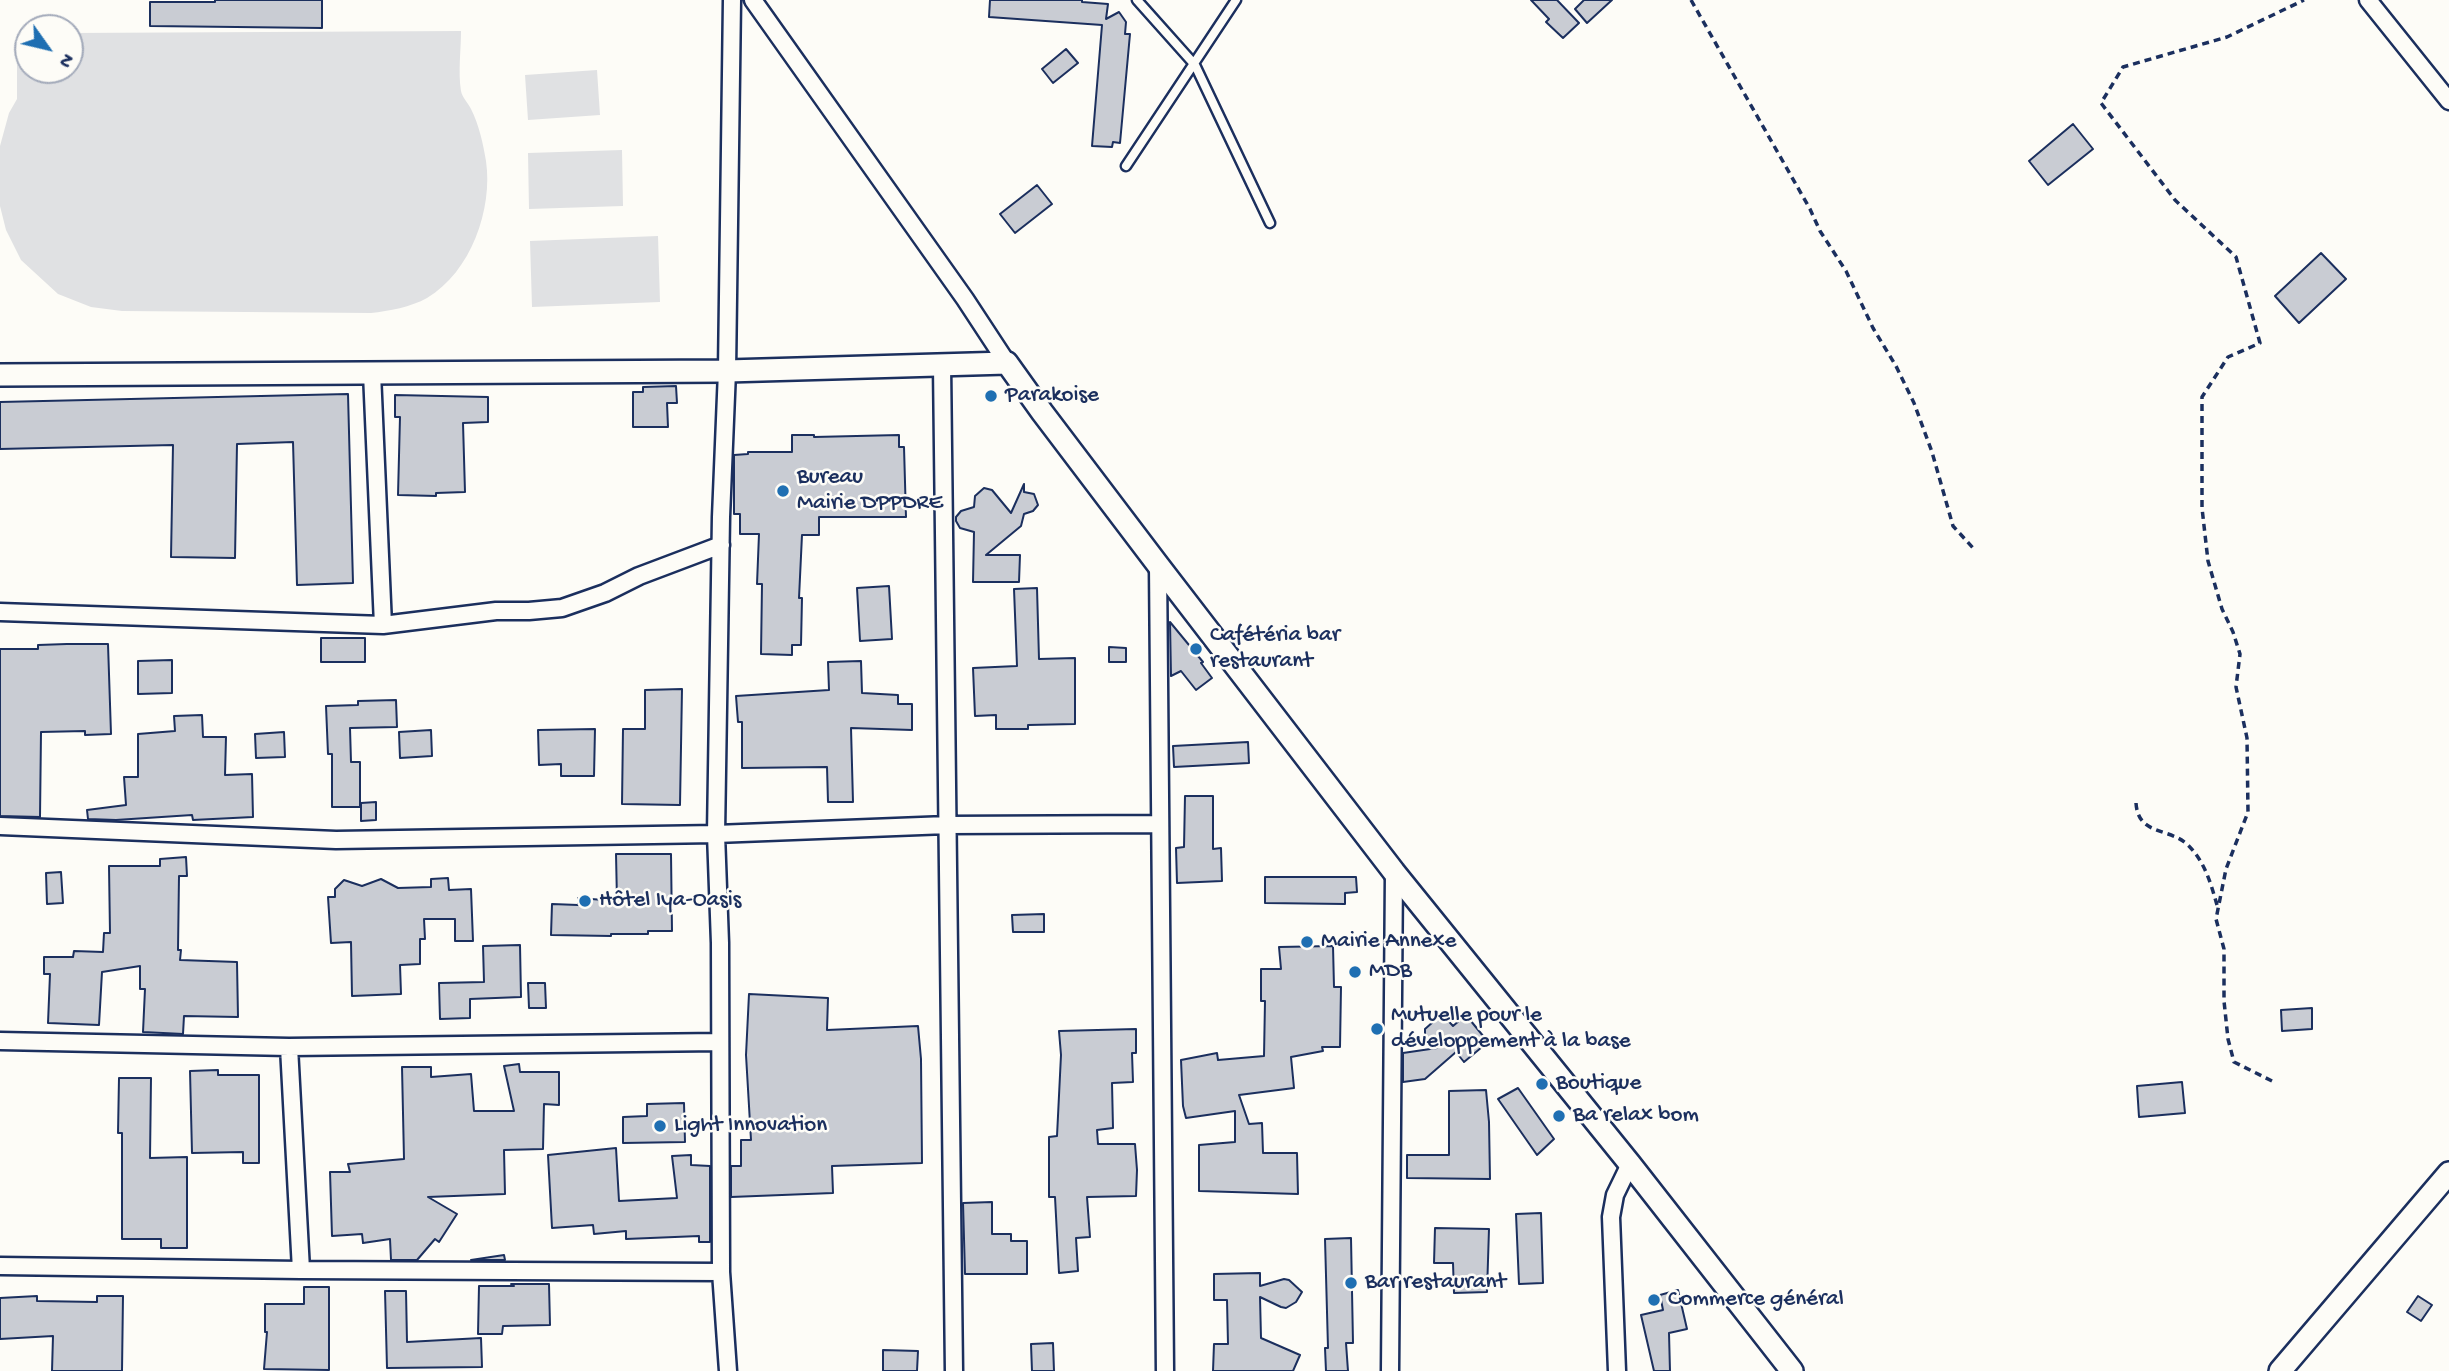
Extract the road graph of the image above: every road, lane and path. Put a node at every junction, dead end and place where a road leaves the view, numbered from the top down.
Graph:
1 (732, 0) edge
2 (753, 0) edge
3 (1137, 0) edge
4 (1236, 0) edge
5 (1691, 0) edge
6 (2304, 0) edge
7 (2368, 0) edge
8 (1195, 65) junction
9 (2449, 101) edge
10 (1126, 166) dead end
11 (1270, 223) dead end
12 (1007, 363) junction
13 (942, 365) junction
14 (727, 371) junction
15 (372, 373) junction
16 (0, 374) edge
17 (721, 545) junction
18 (1974, 549) dead end
19 (1158, 565) junction
20 (0, 612) edge
21 (383, 625) junction
22 (2136, 803) dead end
23 (1160, 824) junction
24 (947, 825) junction
25 (0, 826) edge
26 (716, 834) junction
27 (1394, 872) junction
28 (2218, 907) junction
29 (0, 1041) edge
30 (720, 1042) junction
31 (289, 1047) junction
32 (2272, 1082) dead end
33 (1630, 1164) junction
34 (2449, 1173) edge
35 (0, 1266) edge
36 (301, 1270) junction
37 (721, 1272) junction
38 (728, 1371) edge
39 (954, 1371) edge
40 (1165, 1371) edge
41 (1390, 1371) edge
42 (1617, 1371) edge
43 (1792, 1371) edge
44 (2280, 1371) edge

1 - 14 street
2 - 12 street
3 - 8 lane
4 - 8 lane
5 - 18 path
6 - 28 path
7 - 9 street
8 - 10 lane
8 - 11 lane
12 - 13 street
12 - 19 street
13 - 14 street
13 - 24 street
14 - 15 street
14 - 17 street
15 - 16 street
15 - 21 street
17 - 21 street
17 - 26 street
19 - 23 street
19 - 27 street
20 - 21 street
22 - 28 path
23 - 24 street
23 - 40 street
24 - 26 street
24 - 39 street
25 - 26 street
26 - 30 street
27 - 33 street
27 - 41 street
28 - 32 path
29 - 31 street
30 - 31 street
30 - 37 street
31 - 36 street
33 - 42 street
33 - 43 street
34 - 44 street
35 - 36 street
36 - 37 street
37 - 38 street

